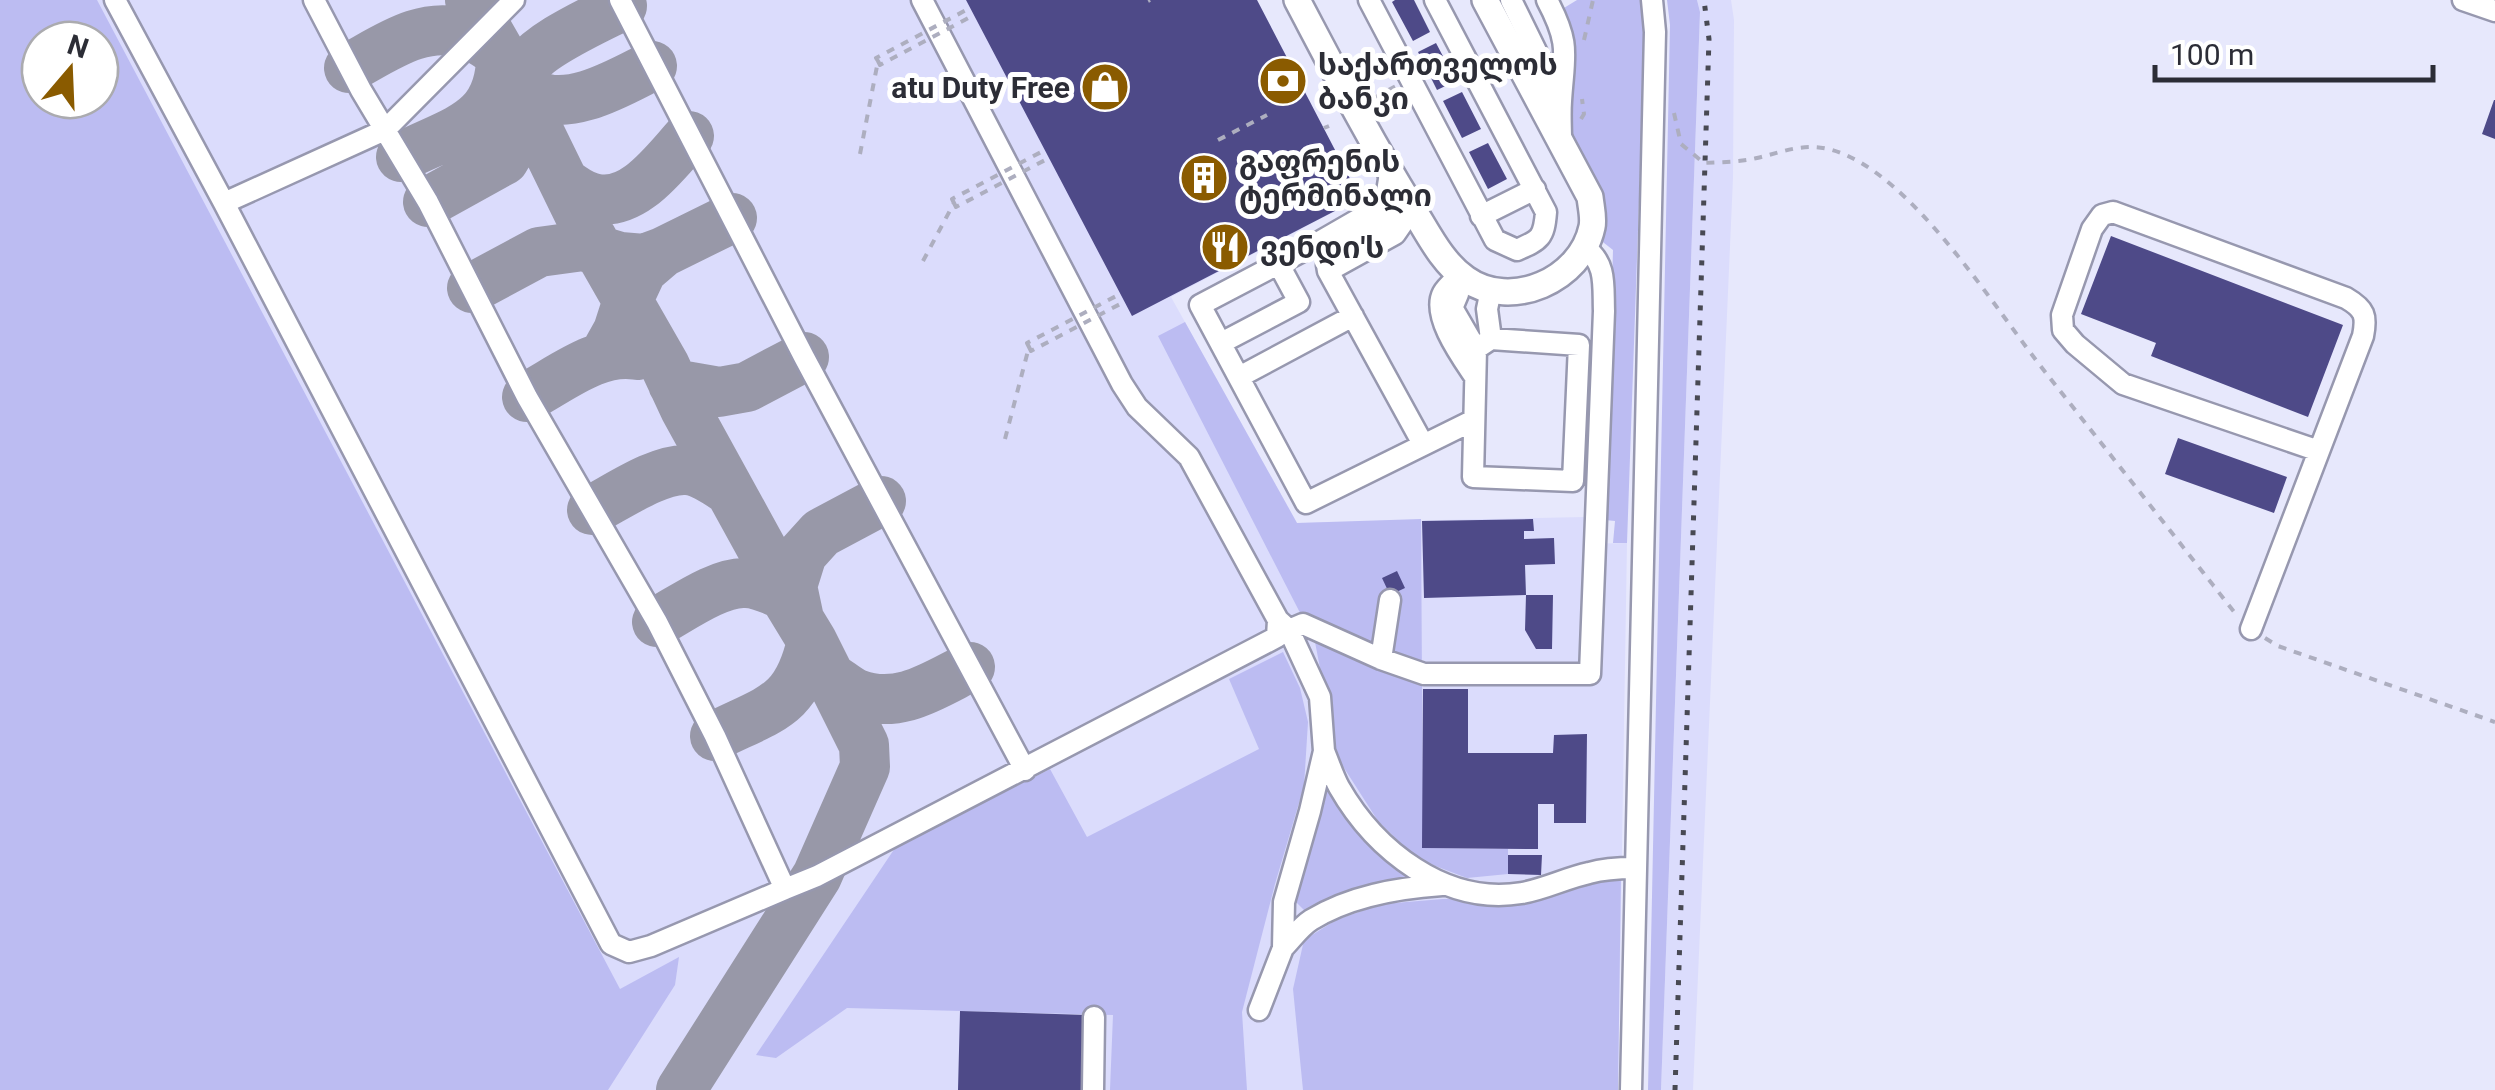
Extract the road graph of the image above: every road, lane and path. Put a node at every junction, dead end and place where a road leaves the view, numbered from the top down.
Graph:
1 (115, 0) edge
2 (314, 0) edge
3 (514, 0) edge
4 (620, 0) edge
5 (922, 0) edge
6 (1297, 0) edge
7 (1370, 0) edge
8 (1435, 0) edge
9 (1485, 0) edge
10 (1510, 0) edge
11 (1547, 0) edge
12 (1652, 0) edge
13 (2463, 0) edge
14 (970, 8) dead end
15 (2495, 11) edge
16 (974, 15) dead end
17 (878, 61) junction
18 (1561, 102) junction
19 (1672, 106) dead end
20 (1267, 115) dead end
21 (385, 130) junction
22 (1218, 140) dead end
23 (1560, 141) junction
24 (1045, 150) dead end
25 (860, 154) dead end
26 (1049, 158) dead end
27 (1400, 189) junction
28 (1535, 189) junction
29 (224, 203) junction
30 (954, 203) junction
31 (1481, 216) junction
32 (1585, 248) junction
33 (923, 261) dead end
34 (1278, 263) junction
35 (1474, 282) junction
36 (1120, 294) dead end
37 (1124, 302) dead end
38 (1353, 316) junction
39 (1221, 343) junction
40 (1483, 344) junction
41 (1028, 347) junction
42 (1239, 377) junction
43 (1476, 379) junction
44 (1474, 420) junction
45 (1005, 439) dead end
46 (1423, 444) junction
47 (2319, 452) junction
48 (1390, 600) dead end
49 (1283, 625) junction
50 (2251, 629) junction
51 (1380, 659) junction
52 (2495, 722) edge
53 (1324, 752) junction
54 (1025, 770) junction
55 (1635, 868) junction
56 (1442, 885) junction
57 (785, 889) junction
58 (1283, 948) junction
59 (1259, 1010) dead end
60 (1094, 1017) dead end
61 (1093, 1090) edge
62 (1631, 1090) edge

1 - 29 street
2 - 21 street
3 - 21 street
4 - 54 street
5 - 49 street
6 - 27 main road
7 - 31 street
8 - 28 street
9 - 23 main road
10 - 18 street
11 - 18 street
12 - 55 street
13 - 15 street
14 - 17 path, bridge
16 - 17 path, bridge
17 - 25 path
18 - 23 street
19 - 50 path
20 - 22 path
21 - 29 street
21 - 57 street
23 - 32 main road
24 - 30 path, bridge
26 - 30 path, bridge
27 - 34 street
27 - 35 main road
27 - 38 street
28 - 31 street
28 - 31 street
29 - 57 street
30 - 33 path
32 - 35 main road
32 - 51 street
34 - 39 street
34 - 39 street
35 - 40 street
35 - 40 street
35 - 43 street
36 - 41 path, bridge
37 - 41 path, bridge
38 - 42 street
38 - 46 street
39 - 42 street
40 - 43 street
40 - 44 street
41 - 45 path
42 - 46 street
43 - 44 street
44 - 46 street
47 - 47 street
47 - 50 street
48 - 51 street
49 - 51 street
49 - 53 street
49 - 54 street
50 - 52 path
53 - 56 street
53 - 58 street
54 - 57 street
55 - 56 street
55 - 62 street
56 - 58 street
58 - 59 street
60 - 61 street

